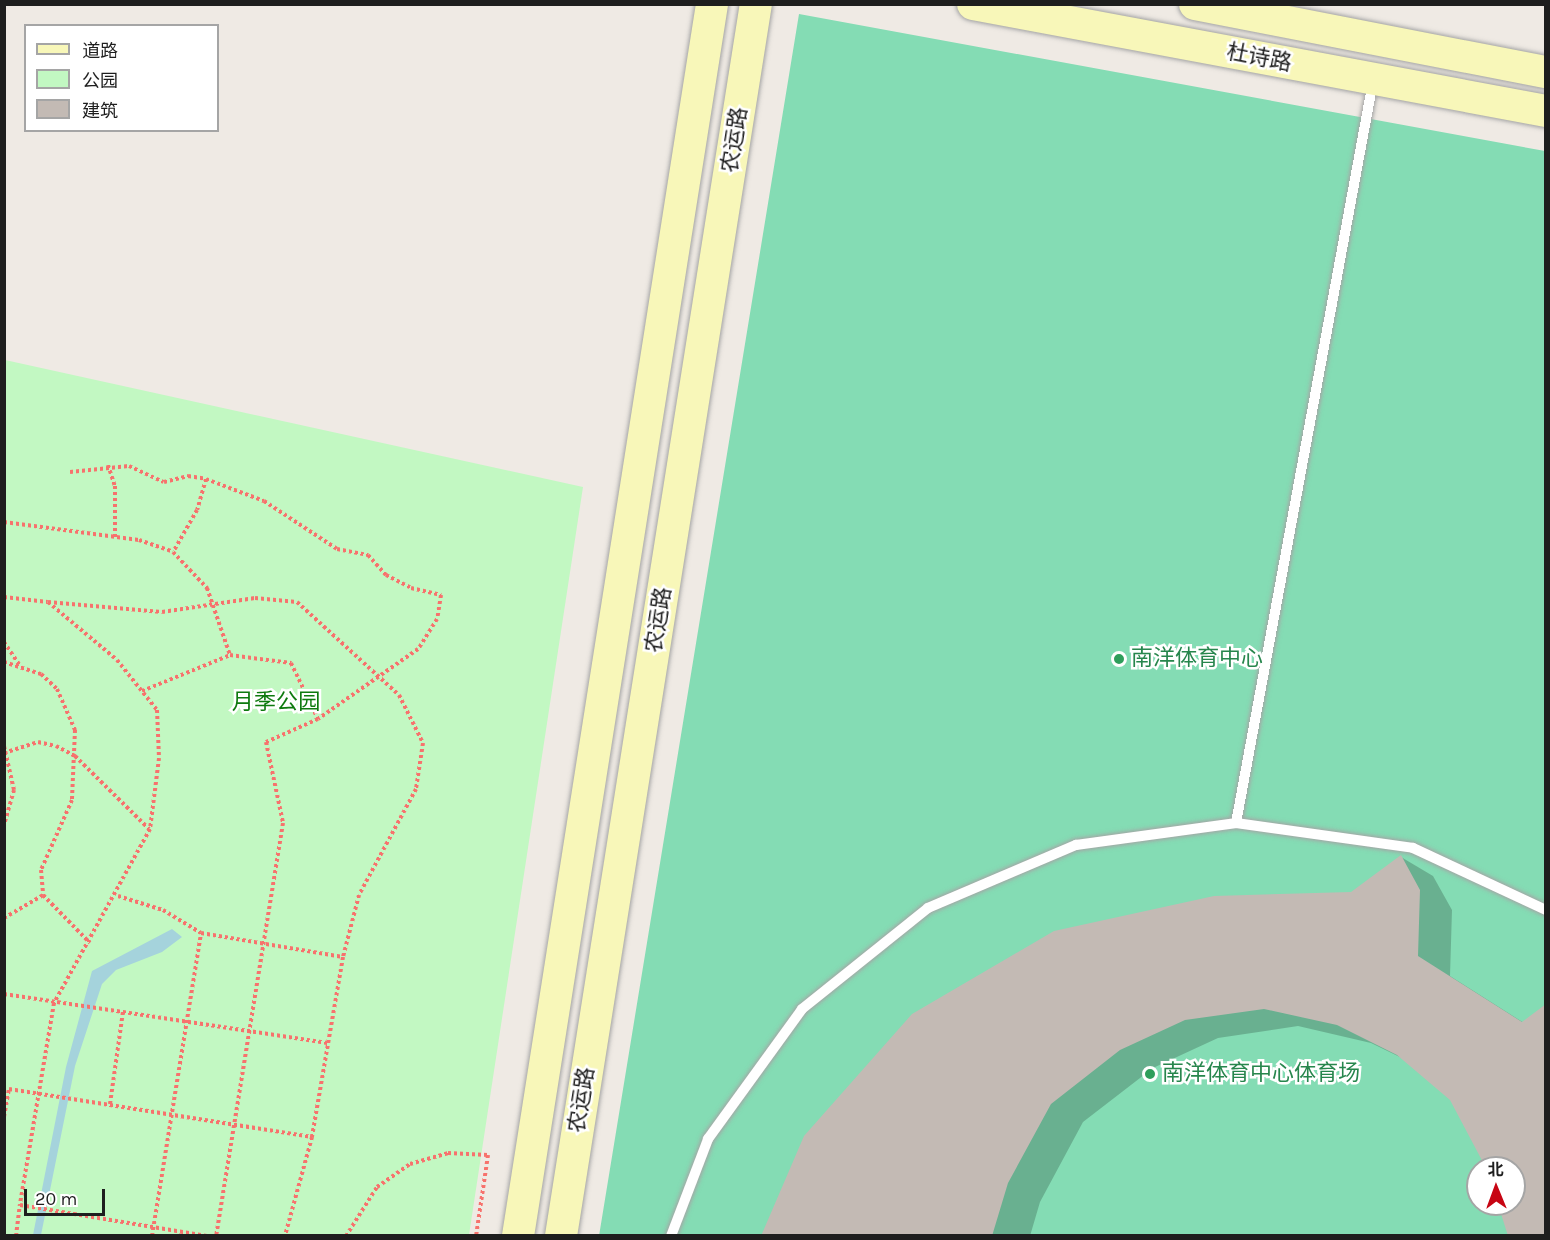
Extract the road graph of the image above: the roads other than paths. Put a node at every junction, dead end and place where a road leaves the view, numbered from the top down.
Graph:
1 (712, 4) edge
2 (756, 4) edge
3 (973, 4) edge
4 (1195, 4) edge
5 (1545, 72) edge
6 (1374, 79) junction
7 (1545, 111) edge
8 (1236, 823) junction
9 (1545, 910) edge
10 (518, 1236) edge
11 (561, 1236) edge
12 (671, 1236) edge

1 - 10 main road, 农运路
2 - 11 main road, 农运路
3 - 6 main road, 杜诗路
4 - 5 main road, 杜诗路
6 - 7 main road, 杜诗路
6 - 8 lane
8 - 9 lane
8 - 12 lane

